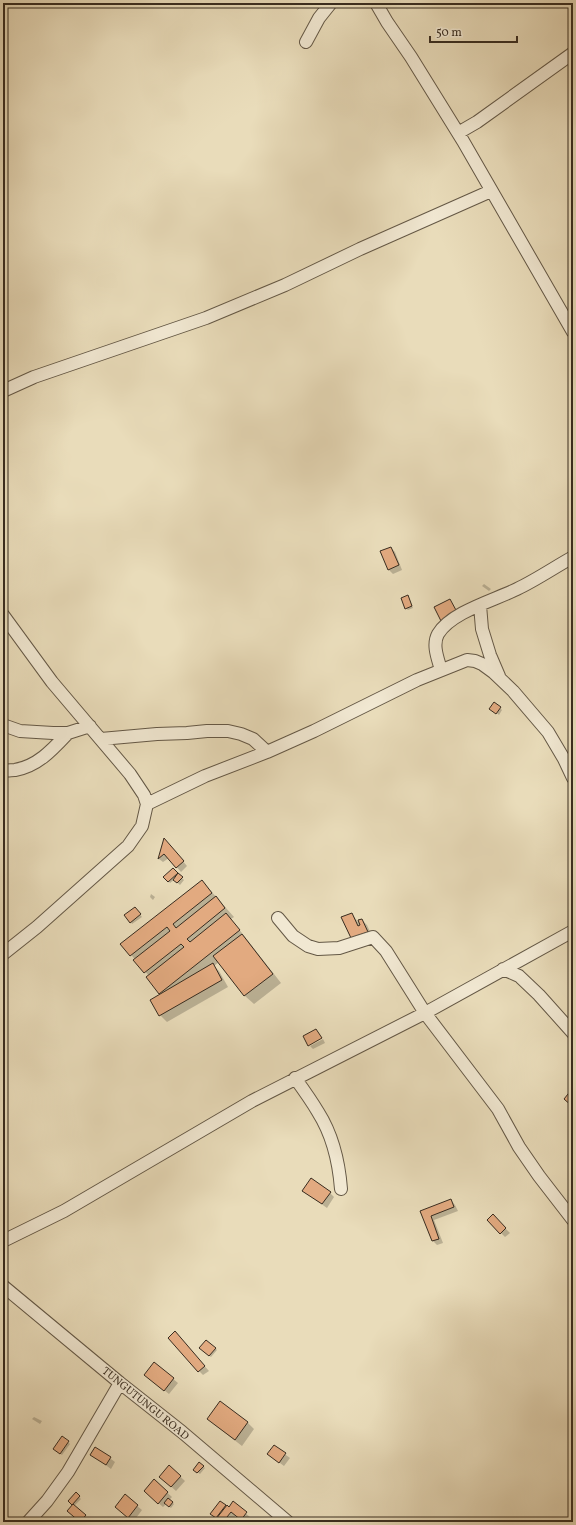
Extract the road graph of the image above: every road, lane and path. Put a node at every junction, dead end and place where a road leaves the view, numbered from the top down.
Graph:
1 (331, 3) edge
2 (376, 3) edge
3 (306, 42) dead end
4 (573, 53) edge
5 (458, 133) junction
6 (491, 191) junction
7 (573, 332) edge
8 (3, 391) edge
9 (573, 556) edge
10 (480, 605) junction
11 (3, 615) edge
12 (441, 670) junction
13 (500, 678) junction
14 (3, 725) edge
15 (90, 726) junction
16 (68, 733) junction
17 (101, 739) junction
18 (267, 752) junction
19 (3, 770) edge
20 (573, 778) edge
21 (147, 804) junction
22 (278, 918) dead end
23 (573, 931) edge
24 (3, 954) edge
25 (503, 969) junction
26 (425, 1013) junction
27 (573, 1032) edge
28 (295, 1078) junction
29 (341, 1189) dead end
30 (573, 1220) edge
31 (3, 1241) edge
32 (3, 1286) edge
33 (120, 1383) junction
34 (28, 1522) edge
35 (288, 1522) edge

1 - 3 street
2 - 5 street
4 - 5 street
5 - 6 street
6 - 7 street
6 - 8 street
9 - 10 street
10 - 12 street
10 - 13 street
11 - 15 street
12 - 13 street
12 - 18 street
13 - 20 street
14 - 16 street
15 - 16 street
15 - 17 street
16 - 19 street
17 - 18 street
17 - 21 street
18 - 21 street
21 - 24 street
22 - 26 street
23 - 25 street
25 - 26 street
25 - 27 street
26 - 28 street
26 - 30 street
28 - 29 street
28 - 31 street
32 - 33 street, TUNGUTUNGU ROAD
33 - 34 street
33 - 35 street, TUNGUTUNGU ROAD

